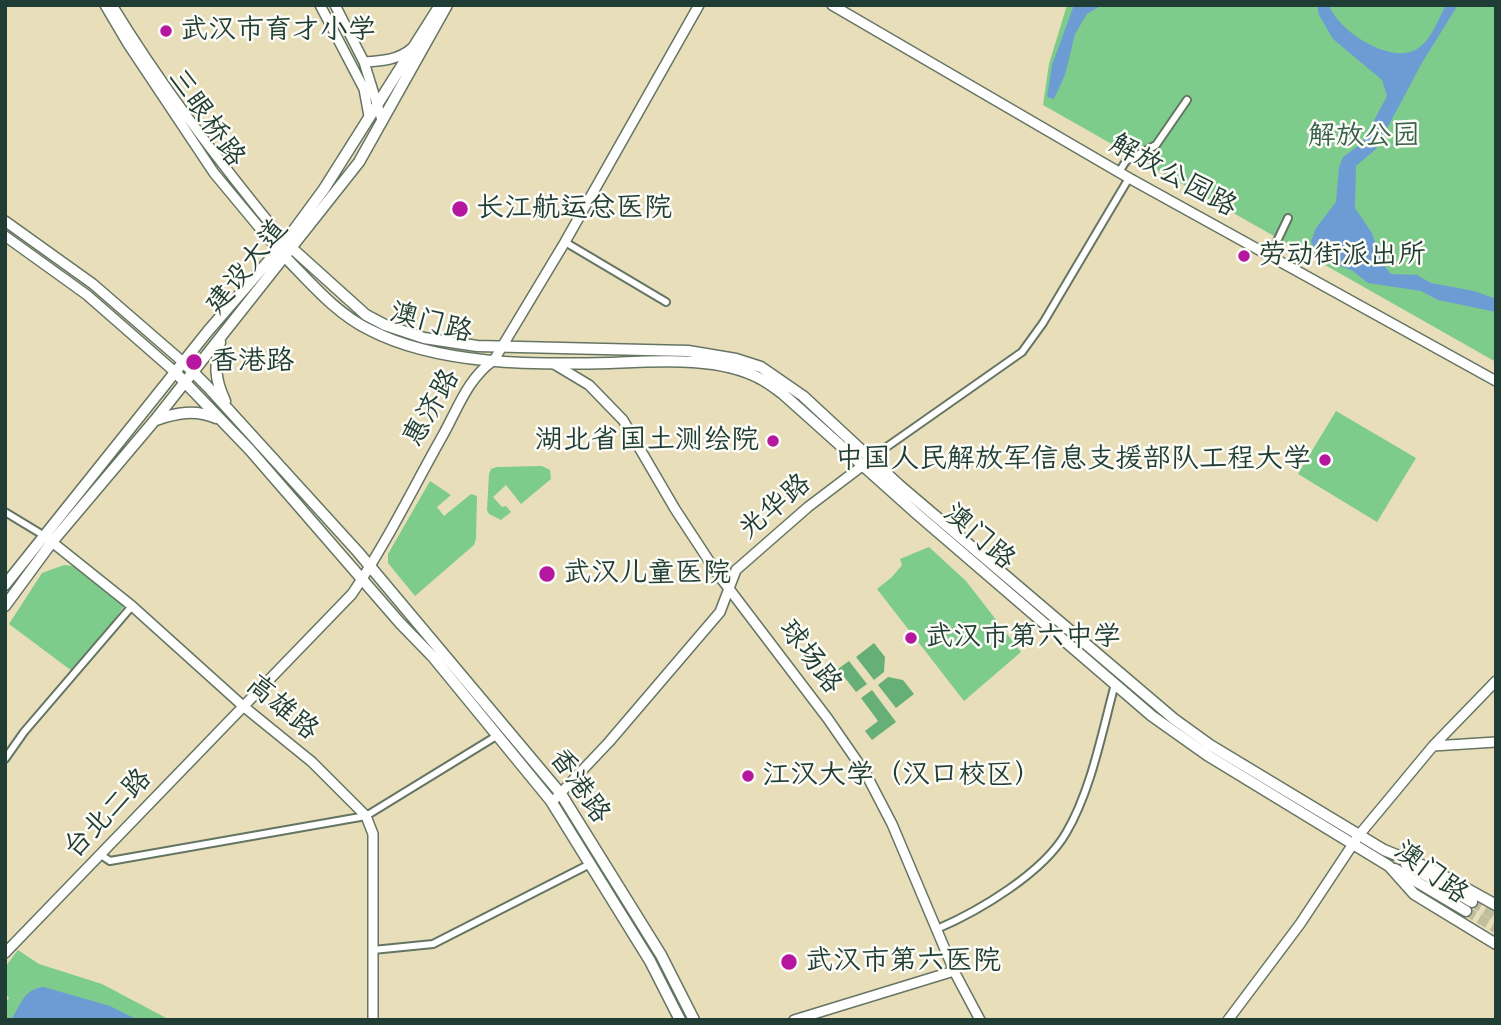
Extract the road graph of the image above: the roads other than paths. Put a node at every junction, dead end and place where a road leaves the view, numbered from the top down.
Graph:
1 (105, 5) edge
2 (112, 5) edge
3 (320, 5) edge
4 (335, 5) edge
5 (440, 5) edge
6 (447, 5) edge
7 (699, 5) edge
8 (832, 5) edge
9 (414, 47) junction
10 (364, 62) junction
11 (1187, 100) dead end
12 (377, 104) junction
13 (369, 116) junction
14 (382, 120) junction
15 (1119, 172) junction
16 (1129, 178) junction
17 (1288, 218) dead end
18 (5, 221) edge
19 (5, 236) edge
20 (565, 242) junction
21 (285, 250) junction
22 (1270, 256) junction
23 (666, 302) dead end
24 (221, 336) junction
25 (500, 347) junction
26 (494, 360) junction
27 (183, 362) junction
28 (549, 362) junction
29 (176, 372) junction
30 (194, 372) junction
31 (1496, 381) edge
32 (185, 382) junction
33 (230, 411) junction
34 (220, 419) junction
35 (155, 420) junction
36 (867, 462) junction
37 (5, 512) edge
38 (48, 539) junction
39 (370, 566) junction
40 (362, 578) junction
41 (5, 585) edge
42 (730, 590) junction
43 (5, 606) edge
44 (132, 606) junction
45 (1496, 681) edge
46 (1115, 684) junction
47 (243, 706) junction
48 (498, 735) junction
49 (1496, 742) edge
50 (1433, 746) junction
51 (5, 759) edge
52 (561, 794) junction
53 (551, 801) junction
54 (366, 816) junction
55 (1359, 835) junction
56 (1352, 845) junction
57 (1384, 850) junction
58 (101, 855) junction
59 (590, 864) junction
60 (1389, 866) junction
61 (1496, 905) edge
62 (937, 929) junction
63 (1496, 944) edge
64 (373, 950) junction
65 (5, 953) edge
66 (954, 971) junction
67 (373, 1020) edge
68 (680, 1020) edge
69 (694, 1020) edge
70 (794, 1020) edge
71 (979, 1020) edge
72 (1228, 1020) edge

1 - 21 street, 三眼桥路
2 - 21 street, 三眼桥路
3 - 13 street
4 - 10 street
5 - 9 main road, 建设大道
6 - 14 main road, 建设大道
7 - 20 street, 惠济路
8 - 15 street, 解放公园路
9 - 10 street
9 - 12 main road, 建设大道
10 - 12 street
11 - 15 street
12 - 13 main road, 建设大道
12 - 14 street
13 - 21 main road, 建设大道
14 - 21 main road, 建设大道
15 - 16 street, 解放公园路
16 - 22 street, 解放公园路
16 - 36 street, 光华路
17 - 22 street
18 - 27 street, 香港路
19 - 29 street, 香港路
20 - 23 street
20 - 25 street, 惠济路
21 - 24 main road, 建设大道
21 - 25 main road, 澳门路
21 - 26 main road, 澳门路
21 - 27 main road, 建设大道
22 - 31 street, 解放公园路
24 - 30 main road, 建设大道
24 - 33 main road
25 - 26 street, 惠济路
25 - 36 main road, 澳门路
26 - 28 main road, 澳门路
26 - 39 street, 惠济路
27 - 29 main road, 建设大道
27 - 30 main road, 香港路
28 - 36 main road, 澳门路
28 - 42 street, 球场路
29 - 32 main road, 香港路
29 - 38 main road, 建设大道
30 - 32 main road, 建设大道
30 - 33 main road, 香港路
32 - 34 main road, 香港路
32 - 35 main road, 建设大道
33 - 39 main road, 香港路
34 - 35 main road
34 - 40 main road, 香港路
35 - 38 main road, 建设大道
36 - 42 street, 光华路
36 - 46 main road, 澳门路
36 - 55 main road, 澳门路
37 - 38 street, 高雄路
38 - 41 main road, 建设大道
38 - 43 main road, 建设大道
38 - 44 street, 高雄路
39 - 40 street, 惠济路
39 - 52 main road, 香港路
40 - 47 street, 惠济路
40 - 48 main road, 香港路
42 - 52 street, 光华路
42 - 62 street, 球场路
44 - 47 street, 高雄路
44 - 51 street
45 - 50 street
46 - 56 main road, 澳门路
46 - 62 street
47 - 54 street, 高雄路
47 - 58 street, 台北二路
48 - 53 main road, 香港路
48 - 54 street
49 - 50 street
50 - 55 street
52 - 53 street, 光华路
52 - 69 main road, 香港路
53 - 59 main road, 香港路
54 - 58 street
54 - 64 street
55 - 56 street
55 - 57 main road, 澳门路
56 - 60 main road, 澳门路
56 - 72 street
57 - 60 main road
57 - 61 main road, 澳门路
58 - 65 street, 台北二路
59 - 64 street
59 - 68 main road, 香港路
60 - 63 main road, 澳门路
62 - 66 street, 球场路
64 - 67 street
66 - 70 street
66 - 71 street, 球场路

